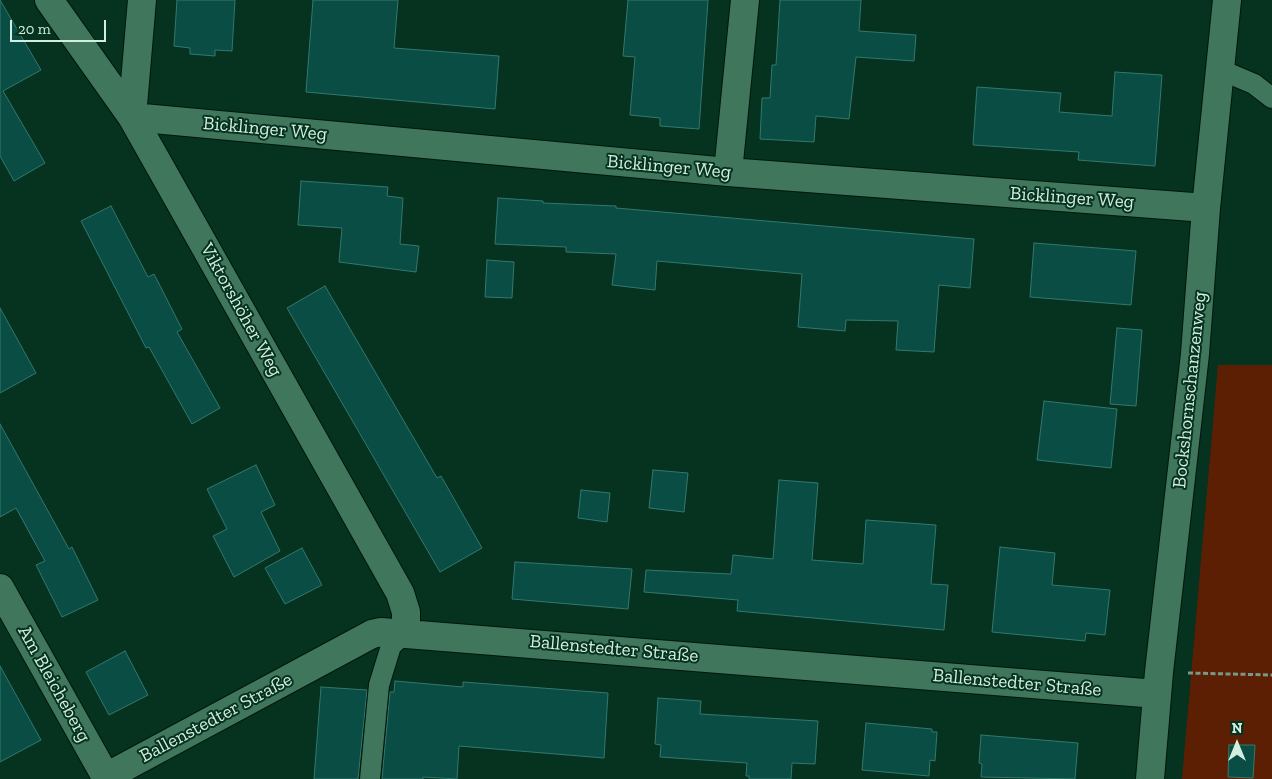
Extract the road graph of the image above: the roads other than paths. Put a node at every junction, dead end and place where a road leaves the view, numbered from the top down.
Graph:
1 (49, 0) edge
2 (142, 0) edge
3 (745, 0) edge
4 (1227, 0) edge
5 (1221, 70) junction
6 (1272, 98) edge
7 (132, 117) junction
8 (728, 172) junction
9 (1206, 208) junction
10 (0, 588) edge
11 (406, 632) junction
12 (1157, 694) junction
13 (107, 778) edge
14 (370, 779) edge
15 (1150, 779) edge

1 - 7 street, Viktorshöher Weg
2 - 7 street
3 - 8 street
4 - 5 street, Bockshornschanzenweg
5 - 6 lane
5 - 9 street, Bockshornschanzenweg
7 - 8 street, Bicklinger Weg
7 - 11 street, Viktorshöher Weg
8 - 9 street, Bicklinger Weg
9 - 12 street, Bockshornschanzenweg
10 - 13 street, Am Bleicheberg
11 - 12 street, Ballenstedter Straße
11 - 13 street, Ballenstedter Straße
11 - 14 lane
12 - 15 street, Bockshornschanzenweg

